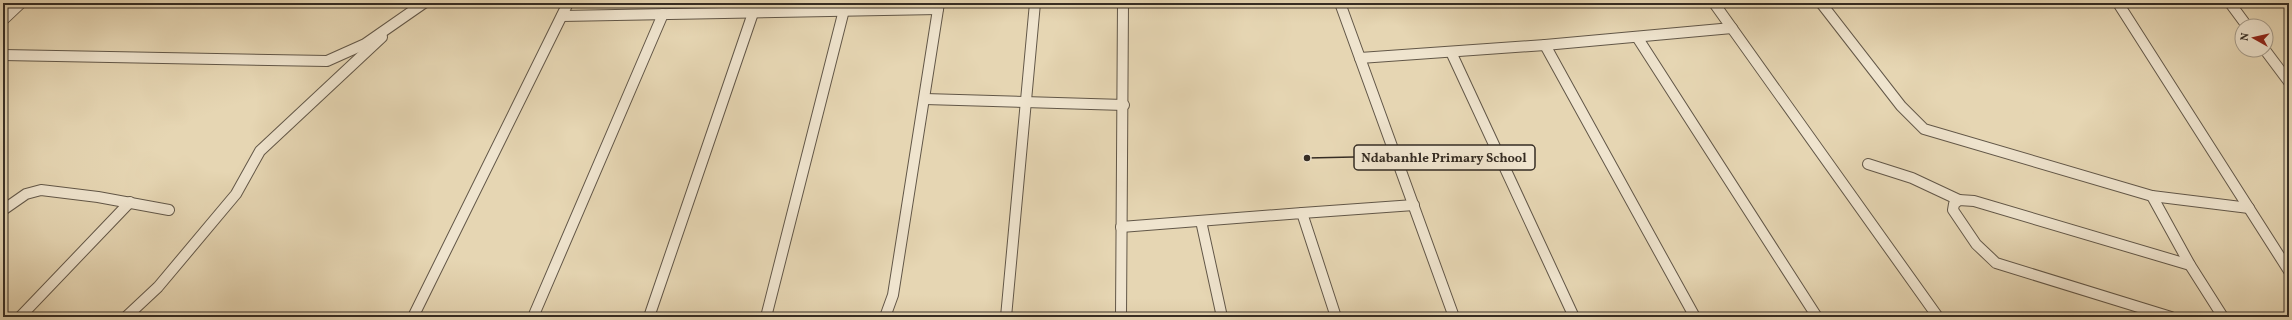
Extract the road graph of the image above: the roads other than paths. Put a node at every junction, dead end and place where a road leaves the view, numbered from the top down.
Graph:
1 (21, 3) edge
2 (424, 3) edge
3 (568, 3) edge
4 (1035, 3) edge
5 (1123, 3) edge
6 (1340, 3) edge
7 (1714, 3) edge
8 (1820, 3) edge
9 (2118, 3) edge
10 (2230, 3) edge
11 (939, 6) edge
12 (844, 10) junction
13 (753, 13) junction
14 (663, 14) junction
15 (562, 16) junction
16 (2241, 18) edge
17 (3, 20) edge
18 (1732, 28) junction
19 (389, 29) junction
20 (1637, 37) junction
21 (1545, 45) junction
22 (1451, 52) junction
23 (3, 55) edge
24 (1360, 58) junction
25 (2271, 58) edge
26 (332, 59) junction
27 (341, 74) junction
28 (2289, 82) edge
29 (925, 99) junction
30 (1026, 103) junction
31 (1124, 105) junction
32 (1868, 164) dead end
33 (2152, 196) junction
34 (1959, 200) junction
35 (130, 202) junction
36 (1414, 205) junction
37 (2249, 208) junction
38 (3, 210) edge
39 (169, 210) dead end
40 (1302, 213) junction
41 (1201, 221) junction
42 (1121, 227) junction
43 (2190, 265) junction
44 (2289, 271) edge
45 (20, 317) edge
46 (126, 317) edge
47 (413, 317) edge
48 (533, 317) edge
49 (649, 317) edge
50 (766, 317) edge
51 (885, 317) edge
52 (1006, 317) edge
53 (1121, 317) edge
54 (1222, 317) edge
55 (1336, 317) edge
56 (1454, 317) edge
57 (1574, 317) edge
58 (1695, 317) edge
59 (1817, 317) edge
60 (1938, 317) edge
61 (2171, 317) edge
62 (2223, 317) edge

1 - 17 street
2 - 19 street
3 - 15 street
4 - 30 street
5 - 31 street
6 - 24 street
7 - 18 street
8 - 33 street
9 - 37 street
10 - 16 street
11 - 12 street
11 - 29 street
12 - 13 street
12 - 50 street
13 - 14 street
13 - 49 street
14 - 15 street
14 - 48 street
15 - 47 street
18 - 20 street
18 - 60 street
19 - 26 street
19 - 27 street
20 - 21 street
20 - 59 street
21 - 22 street
21 - 58 street
22 - 24 street
22 - 57 street
23 - 26 street
24 - 36 street
25 - 28 street
26 - 27 street
27 - 46 street
29 - 30 street
29 - 51 street
30 - 31 street
30 - 52 street
31 - 42 street
32 - 34 street
33 - 37 street
33 - 43 street
34 - 43 street
34 - 61 street
35 - 38 street
35 - 39 street
35 - 45 street
36 - 40 street
36 - 56 street
37 - 44 street
40 - 41 street
40 - 55 street
41 - 42 street
41 - 54 street
42 - 53 street
43 - 62 street

